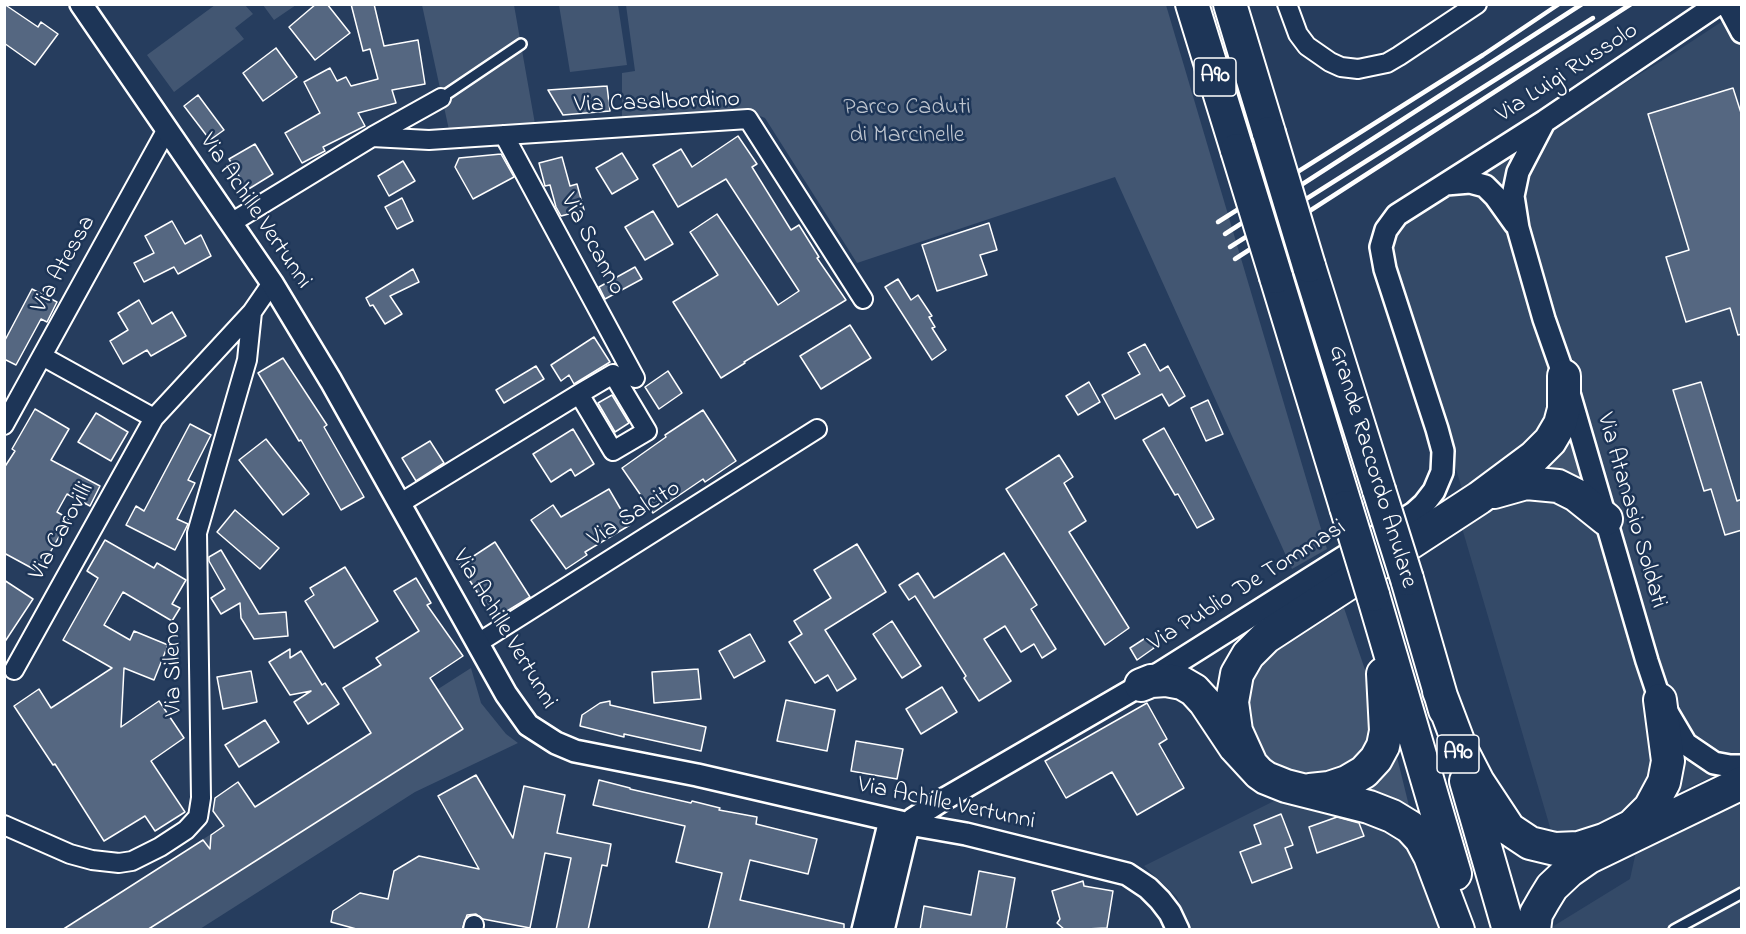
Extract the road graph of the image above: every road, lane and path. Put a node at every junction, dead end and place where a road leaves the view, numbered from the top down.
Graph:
1 (81, 4) edge
2 (1192, 4) edge
3 (1230, 4) edge
4 (1287, 4) edge
5 (1477, 4) edge
6 (1718, 4) edge
7 (1727, 4) edge
8 (1742, 32) edge
9 (521, 44) dead end
10 (441, 98) joint
11 (1545, 121) junction
12 (167, 129) junction
13 (504, 135) junction
14 (372, 137) junction
15 (1445, 184) junction
16 (231, 223) junction
17 (1518, 228) junction
18 (272, 283) junction
19 (863, 299) dead end
20 (252, 312) junction
21 (42, 356) junction
22 (1564, 376) junction
23 (635, 378) dead end
24 (579, 394) dead end
25 (154, 418) junction
26 (4, 425) edge
27 (817, 429) dead end
28 (1479, 498) junction
29 (399, 504) junction
30 (1606, 519) junction
31 (1376, 605) junction
32 (478, 643) junction
33 (15, 670) dead end
34 (1141, 685) junction
35 (1439, 691) junction
36 (1660, 700) junction
37 (1251, 764) junction
38 (1742, 766) edge
39 (1742, 783) edge
40 (1306, 790) junction
41 (900, 822) junction
42 (4, 825) edge
43 (1742, 893) edge
44 (879, 906) junction
45 (864, 930) edge
46 (883, 930) edge
47 (1178, 930) edge
48 (1458, 930) edge
49 (1471, 930) edge
50 (1509, 930) edge
51 (1534, 930) edge
52 (1674, 930) edge

1 - 12 street, Via Achille Vertunni
2 - 31 highway, Grande Raccordo Anulare / A90, bridge
3 - 35 highway, Grande Raccordo Anulare / A90, bridge
4 - 5 street
6 - 11 street, Via Luigi Russolo
7 - 8 street
9 - 10 lane
10 - 14 street
11 - 15 street, Via Luigi Russolo
11 - 17 street, Via Atanasio Soldati
12 - 16 street, Via Achille Vertunni
12 - 21 street, Via Atessa
13 - 14 street, Via Casalbordino
13 - 19 street, Via Casalbordino
13 - 23 street, Via Scanno
14 - 16 street
15 - 17 street, Via Atanasio Soldati
15 - 34 street, Via Publio De Tommasi
16 - 18 street, Via Achille Vertunni
17 - 22 street, Via Atanasio Soldati
18 - 20 street, Via Carovilli
18 - 29 street, Via Achille Vertunni
20 - 25 street, Via Carovilli
20 - 42 street, Via Sileno
21 - 25 street
21 - 26 street, Via Atessa
22 - 28 highway
22 - 30 street, Via Atanasio Soldati
24 - 29 street
25 - 33 street, Via Carovilli
27 - 32 street, Via Salcito
28 - 30 highway
28 - 37 highway
29 - 32 street, Via Achille Vertunni
30 - 36 street, Via Atanasio Soldati
31 - 40 highway
31 - 49 highway, Grande Raccordo Anulare / A90
32 - 41 street, Via Achille Vertunni
34 - 37 highway
34 - 41 street, Via Publio De Tommasi
35 - 36 highway
35 - 50 highway, Grande Raccordo Anulare / A90
36 - 38 street, Via Atanasio Soldati
37 - 40 highway
39 - 51 highway
40 - 48 highway
41 - 44 street
41 - 47 street, Via Achille Vertunni
43 - 52 lane
44 - 45 street
44 - 46 street

